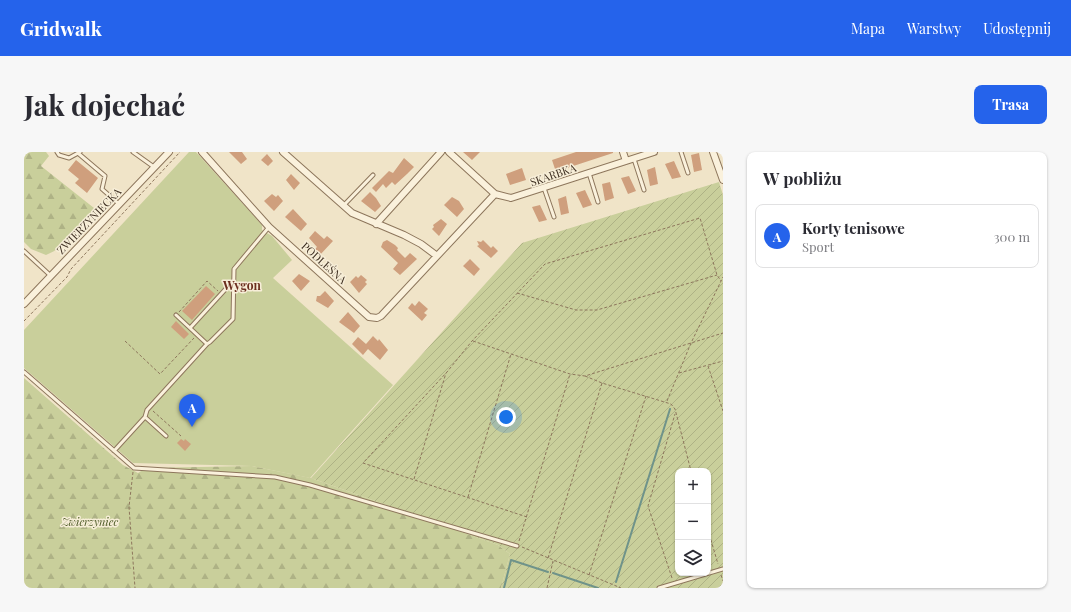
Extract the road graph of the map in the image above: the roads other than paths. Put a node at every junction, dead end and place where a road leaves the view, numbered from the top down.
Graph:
1 (57, 152) edge
2 (133, 152) edge
3 (168, 152) edge
4 (202, 152) edge
5 (282, 152) edge
6 (441, 152) edge
7 (449, 152) edge
8 (623, 152) edge
9 (654, 152) edge
10 (681, 152) edge
11 (713, 152) edge
12 (80, 153) edge
13 (634, 158) junction
14 (626, 161) junction
15 (154, 167) junction
16 (589, 173) junction
17 (688, 173) dead end
18 (372, 175) dead end
19 (722, 176) edge
20 (544, 188) junction
21 (644, 190) dead end
22 (495, 194) junction
23 (598, 202) dead end
24 (119, 204) junction
25 (343, 206) junction
26 (554, 216) dead end
27 (376, 224) junction
28 (269, 227) junction
29 (24, 251) edge
30 (438, 256) junction
31 (51, 276) junction
32 (233, 281) junction
33 (24, 304) edge
34 (176, 315) road end
35 (190, 328) junction
36 (207, 344) junction
37 (24, 372) edge
38 (145, 417) junction
39 (166, 436) dead end
40 (114, 451) junction
41 (517, 546) road end
42 (721, 569) edge
43 (659, 588) edge

1 - 12 lane
2 - 15 lane
3 - 15 street, ZWIERZYNIECKA
4 - 28 street, PODLEŚNA
5 - 25 street
6 - 27 street
7 - 22 street
8 - 14 street
9 - 13 street, SKARBKA
10 - 17 lane
11 - 19 street
12 - 24 lane
13 - 14 street, SKARBKA
13 - 21 lane
14 - 16 street, SKARBKA
15 - 24 street, ZWIERZYNIECKA
16 - 20 street, SKARBKA
16 - 23 lane
18 - 25 lane
20 - 22 street, SKARBKA
20 - 26 lane
22 - 30 street
24 - 31 street, ZWIERZYNIECKA
25 - 27 street
27 - 30 street
28 - 30 street, PODLEŚNA
28 - 32 lane
29 - 31 lane
31 - 33 street, ZWIERZYNIECKA
32 - 35 lane
32 - 36 lane
34 - 35 lane
35 - 36 lane
36 - 38 lane
37 - 40 lane
38 - 39 lane
38 - 40 lane
40 - 41 lane
42 - 43 lane

